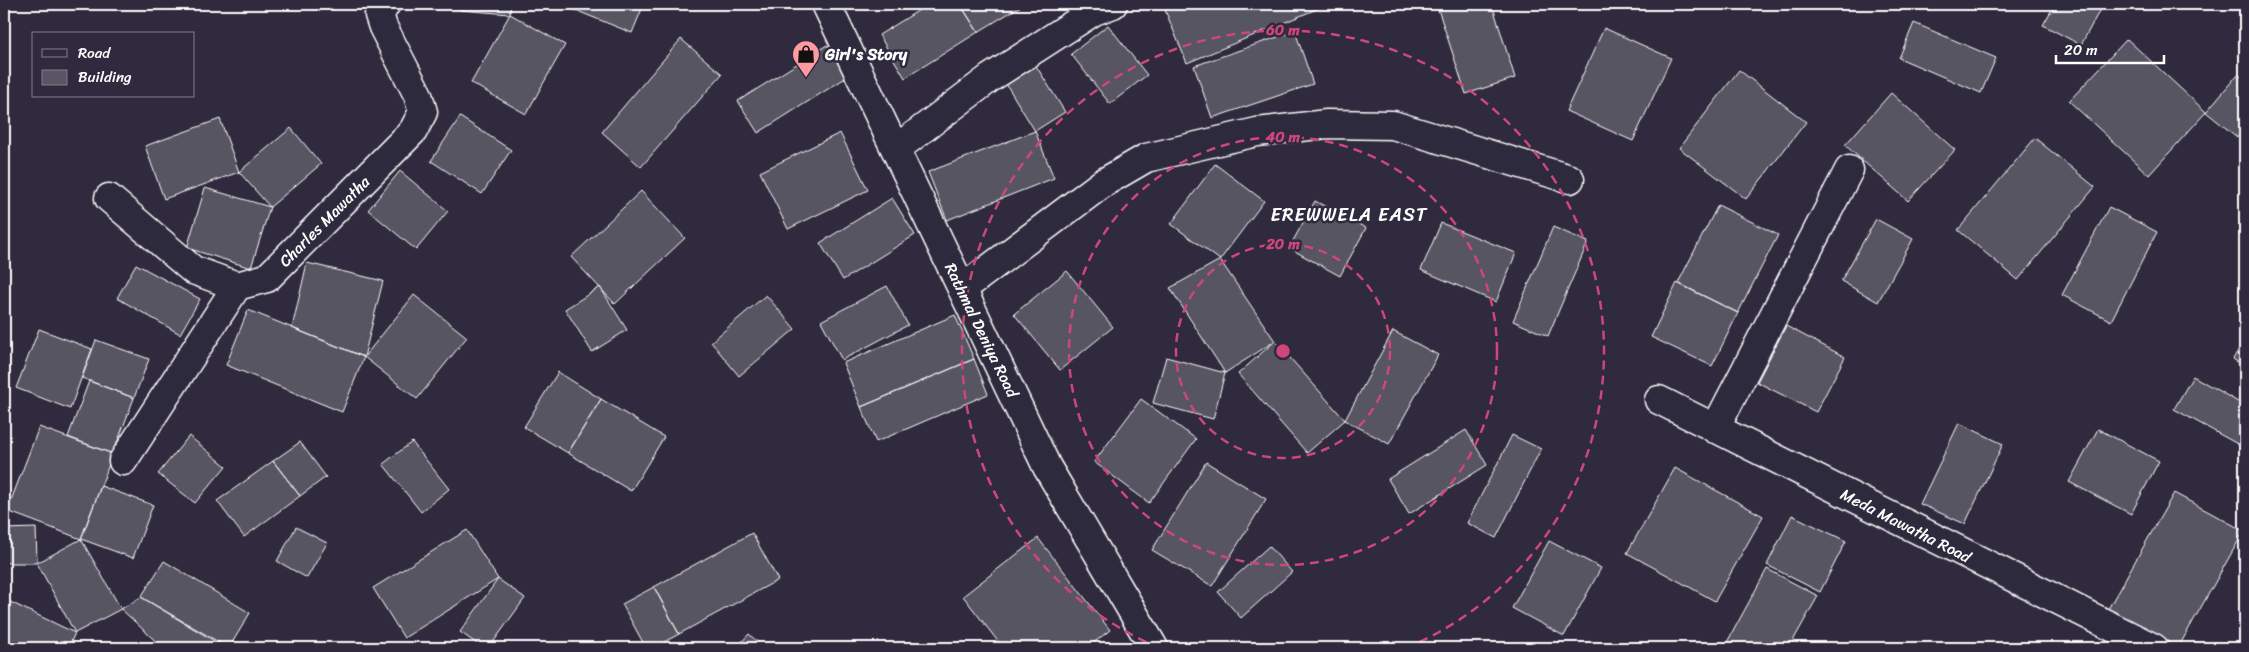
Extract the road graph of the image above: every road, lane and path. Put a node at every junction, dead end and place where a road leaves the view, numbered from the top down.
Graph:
1 (386, 4) edge
2 (826, 4) edge
3 (1113, 4) edge
4 (896, 150) junction
5 (1849, 170) dead end
6 (1570, 179) dead end
7 (110, 198) dead end
8 (237, 286) junction
9 (962, 289) junction
10 (1659, 400) dead end
11 (1715, 429) junction
12 (123, 461) dead end
13 (1154, 648) edge
14 (2154, 648) edge

1 - 8 street, Charles Mawatha
2 - 4 street, Rathmal Deniya Road
3 - 4 street
4 - 9 street, Rathmal Deniya Road
5 - 11 street
6 - 9 street
7 - 8 street
8 - 12 street
9 - 13 street, Rathmal Deniya Road
10 - 11 street, Meda Mawatha Road
11 - 14 street, Meda Mawatha Road

